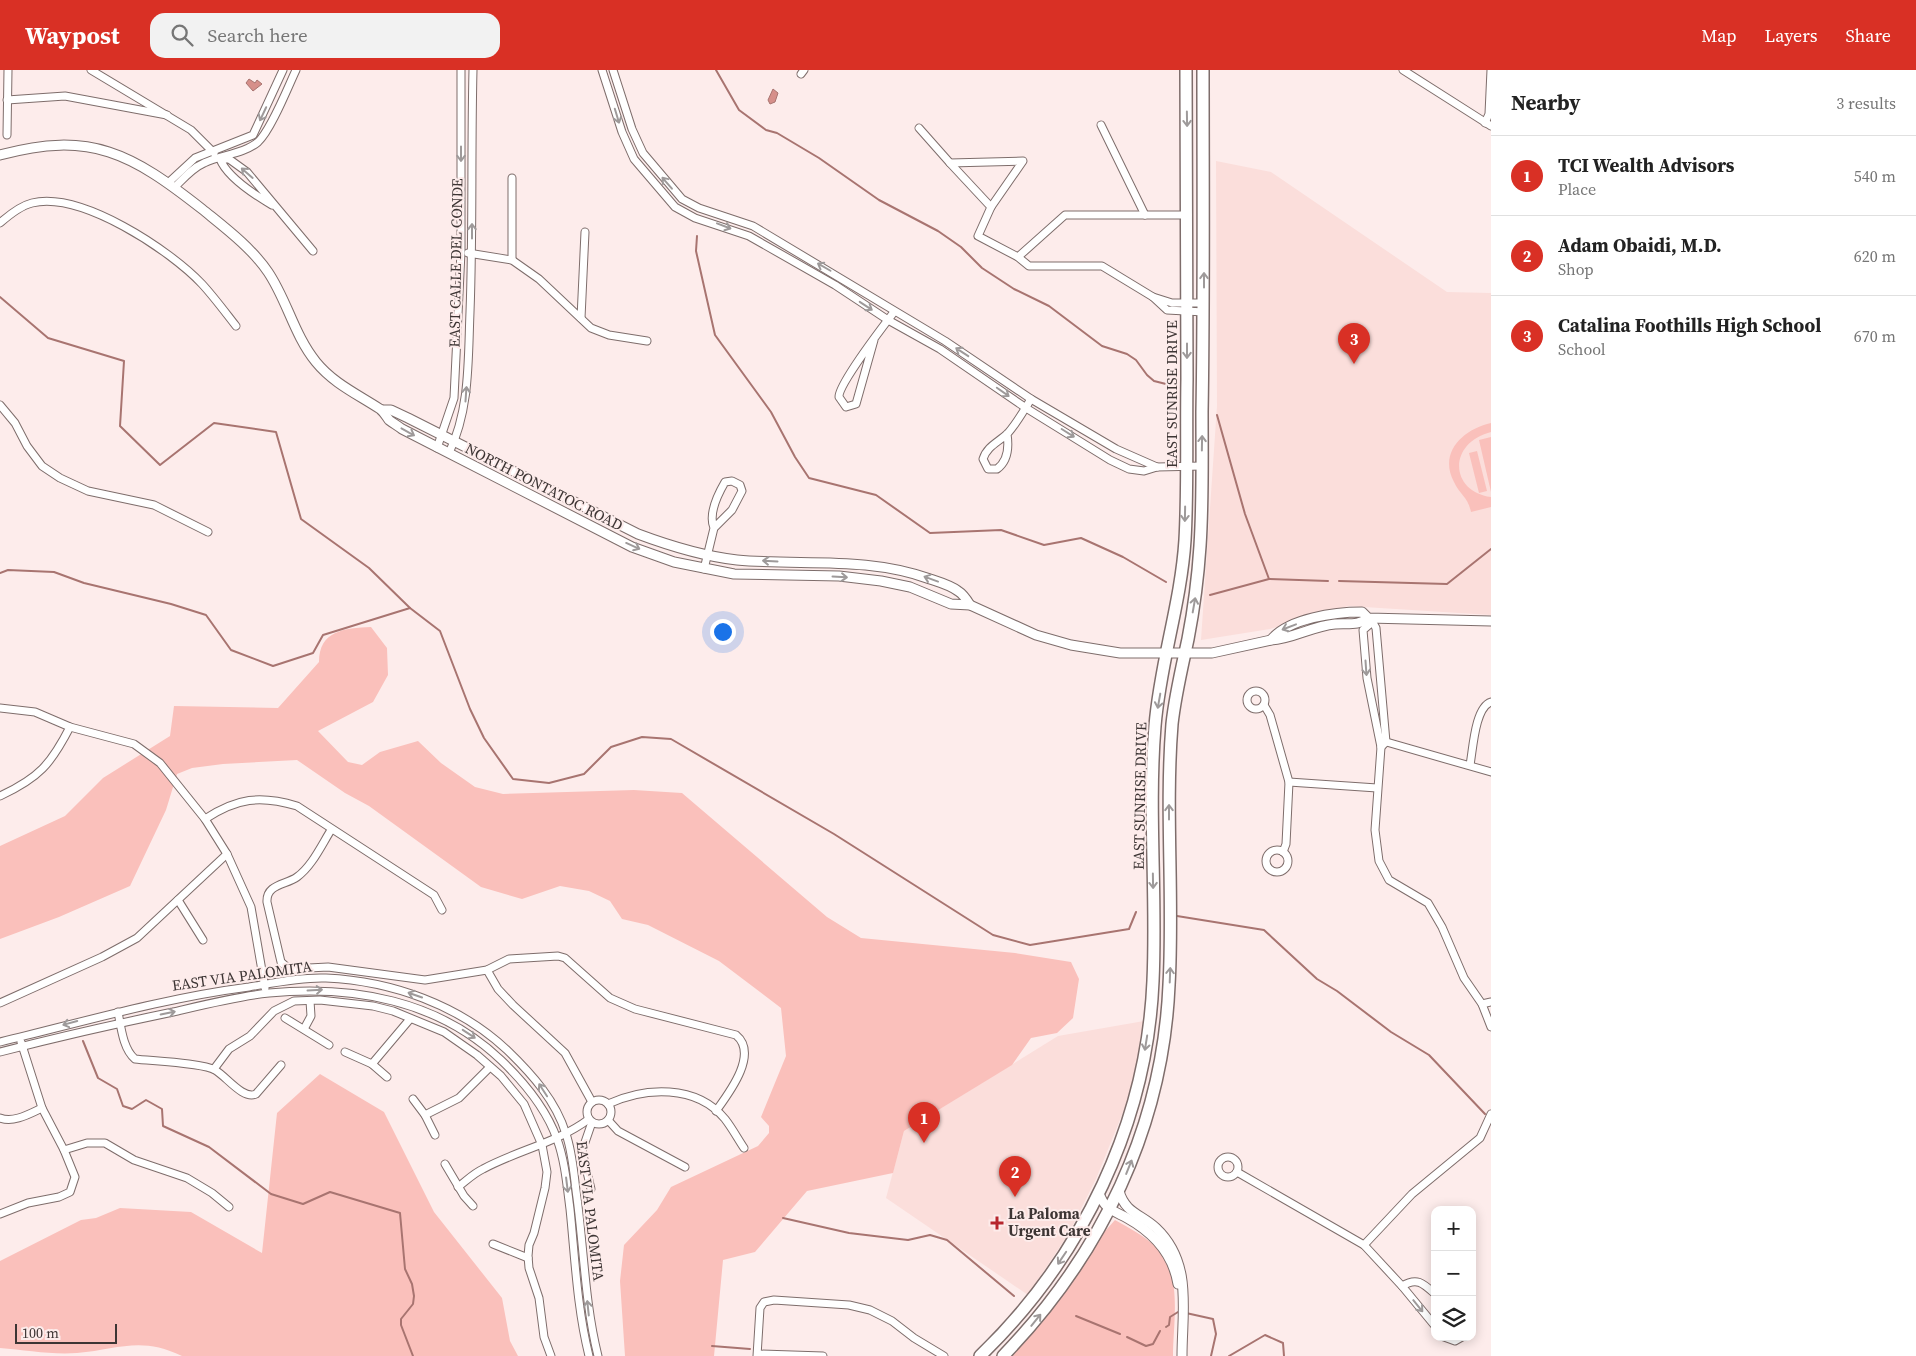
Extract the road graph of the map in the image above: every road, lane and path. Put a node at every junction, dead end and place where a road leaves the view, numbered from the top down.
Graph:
1 (8, 70) edge
2 (91, 70) edge
3 (283, 70) edge
4 (461, 70) edge
5 (473, 70) edge
6 (602, 70) edge
7 (613, 70) edge
8 (1186, 70) edge
9 (1203, 70) edge
10 (1403, 70) edge
11 (1491, 70) edge
12 (294, 71) edge
13 (7, 100) junction
14 (167, 115) junction
15 (1100, 124) dead end
16 (1488, 125) edge
17 (460, 128) junction
18 (471, 128) junction
19 (919, 128) dead end
20 (7, 134) dead end
21 (213, 152) junction
22 (0, 154) edge
23 (220, 158) junction
24 (950, 163) junction
25 (512, 178) dead end
26 (171, 186) junction
27 (272, 204) junction
28 (992, 207) junction
29 (1145, 215) junction
30 (1188, 215) junction
31 (0, 223) edge
32 (585, 232) dead end
33 (313, 251) dead end
34 (460, 252) junction
35 (472, 253) junction
36 (1018, 257) junction
37 (512, 260) junction
38 (1187, 307) junction
39 (1204, 307) junction
40 (894, 312) junction
41 (581, 318) junction
42 (888, 320) junction
43 (236, 326) dead end
44 (874, 340) junction
45 (647, 341) dead end
46 (1031, 399) junction
47 (0, 405) edge
48 (1026, 408) junction
49 (382, 410) junction
50 (1007, 434) junction
51 (443, 435) junction
52 (455, 441) junction
53 (437, 448) junction
54 (448, 453) junction
55 (1202, 466) junction
56 (1186, 467) junction
57 (1157, 468) junction
58 (714, 528) junction
59 (208, 532) dead end
60 (708, 555) junction
61 (704, 569) junction
62 (970, 605) junction
63 (1338, 612) junction
64 (1370, 619) junction
65 (1491, 621) edge
66 (1308, 629) junction
67 (1271, 640) junction
68 (1167, 653) junction
69 (1185, 653) junction
70 (1491, 702) edge
71 (1264, 705) dead end
72 (0, 708) edge
73 (70, 727) junction
74 (1382, 743) junction
75 (1470, 765) junction
76 (1491, 772) edge
77 (1289, 782) junction
78 (1377, 788) junction
79 (0, 796) edge
80 (205, 819) junction
81 (331, 830) junction
82 (1282, 852) dead end
83 (227, 854) junction
84 (178, 900) junction
85 (442, 910) dead end
86 (203, 940) dead end
87 (487, 970) junction
88 (264, 984) junction
89 (266, 993) junction
90 (310, 1001) junction
91 (1491, 1002) edge
92 (0, 1003) edge
93 (1482, 1004) junction
94 (1152, 1011) junction
95 (118, 1012) junction
96 (1168, 1014) junction
97 (285, 1018) dead end
98 (410, 1019) junction
99 (120, 1023) junction
100 (1491, 1027) edge
101 (304, 1029) junction
102 (20, 1037) junction
103 (0, 1042) edge
104 (329, 1045) dead end
105 (22, 1046) junction
106 (0, 1052) edge
107 (345, 1052) dead end
108 (372, 1064) junction
109 (281, 1065) dead end
110 (490, 1067) junction
111 (214, 1069) junction
112 (387, 1077) dead end
113 (413, 1099) dead end
114 (592, 1102) junction
115 (608, 1104) junction
116 (42, 1108) junction
117 (716, 1111) junction
118 (1491, 1114) edge
119 (425, 1115) junction
120 (0, 1118) edge
121 (591, 1120) junction
122 (608, 1120) junction
123 (566, 1133) junction
124 (435, 1135) dead end
125 (557, 1138) junction
126 (542, 1145) junction
127 (744, 1148) dead end
128 (64, 1150) junction
129 (445, 1164) dead end
130 (684, 1167) dead end
131 (1237, 1172) dead end
132 (458, 1187) junction
133 (591, 1189) dead end
134 (1119, 1191) junction
135 (1099, 1193) junction
136 (473, 1206) dead end
137 (229, 1207) dead end
138 (1110, 1210) junction
139 (0, 1214) edge
140 (493, 1244) dead end
141 (1364, 1246) junction
142 (528, 1258) junction
143 (1402, 1286) junction
144 (1431, 1291) edge
145 (1182, 1314) junction
146 (1431, 1321) edge
147 (987, 1354) edge
148 (758, 1355) edge
149 (551, 1356) edge
150 (589, 1356) edge
151 (598, 1356) edge
152 (822, 1356) edge
153 (944, 1356) edge
154 (1003, 1356) edge
155 (1182, 1356) edge

1 - 13 street
2 - 14 street
3 -> 21 street
4 - 17 street, EAST CALLE DEL CONDE
5 - 18 street, EAST CALLE DEL CONDE
6 -> 42 street
40 -> 7 street
8 -> 30 main road, EAST SUNRISE DRIVE
39 -> 9 main road, EAST SUNRISE DRIVE
10 - 16 street
11 - 16 street
12 - 23 street
13 - 14 street
13 - 20 street
14 - 21 street
15 - 29 street
17 - 18 street
17 -> 34 street, EAST CALLE DEL CONDE
35 -> 18 street, EAST CALLE DEL CONDE
19 - 24 street
21 - 23 street
21 - 26 street
22 - 26 street, NORTH PONTATOC ROAD
23 - 26 street
23 - 27 street
27 -> 23 street
24 - 28 street
24 - 28 street
25 - 37 street
26 - 49 street, NORTH PONTATOC ROAD
27 - 33 street
28 - 36 street
29 - 30 street
29 - 36 street
30 - 38 main road, EAST SUNRISE DRIVE
31 - 43 street
32 - 41 street
34 - 35 street
34 - 51 street, EAST CALLE DEL CONDE
35 - 37 street
52 -> 35 street, EAST CALLE DEL CONDE
36 - 38 street
37 - 41 street
38 - 39 street
38 -> 56 main road, EAST SUNRISE DRIVE
55 -> 39 main road, EAST SUNRISE DRIVE
40 - 42 street
46 -> 40 street
41 - 45 street
42 - 44 street
42 -> 48 street
44 - 44 street
46 - 48 street
46 - 57 street
47 - 59 street
48 - 50 street
48 -> 57 street
49 - 51 street, NORTH PONTATOC ROAD
49 -> 53 street, NORTH PONTATOC ROAD
50 - 50 street
51 - 52 street, NORTH PONTATOC ROAD
51 - 53 street, EAST CALLE DEL CONDE
52 - 54 street, EAST CALLE DEL CONDE
52 - 60 street, NORTH PONTATOC ROAD
53 - 54 street, NORTH PONTATOC ROAD
54 -> 61 street, NORTH PONTATOC ROAD
55 - 56 street
69 -> 55 main road, EAST SUNRISE DRIVE
56 - 57 street
56 -> 68 main road, EAST SUNRISE DRIVE
58 - 58 street
58 - 60 street
60 - 61 street
62 -> 60 street, NORTH PONTATOC ROAD
61 -> 62 street, NORTH PONTATOC ROAD
62 - 68 street, NORTH PONTATOC ROAD
63 - 64 street, NORTH PONTATOC ROAD
63 - 66 street
63 -> 67 street, NORTH PONTATOC ROAD
64 - 65 street, NORTH PONTATOC ROAD
64 - 66 street, NORTH PONTATOC ROAD
64 - 74 street
64 -> 74 street
66 - 67 street, NORTH PONTATOC ROAD
67 - 69 street, NORTH PONTATOC ROAD
68 - 69 street, NORTH PONTATOC ROAD
68 -> 94 main road, EAST SUNRISE DRIVE
96 -> 69 main road, EAST SUNRISE DRIVE
70 - 75 street
71 - 77 street
72 - 73 street
73 - 79 street
73 - 80 street
74 - 75 street
74 - 78 street
75 - 76 street
77 - 78 street
77 - 82 street
78 - 93 street
80 - 81 street
80 - 83 street
81 - 85 street
81 - 87 street
83 - 84 street
83 - 88 street
84 - 86 street
84 - 92 street
87 - 114 street
87 - 117 street
88 - 89 street
88 - 95 street, EAST VIA PALOMITA
123 -> 88 street, EAST VIA PALOMITA
99 -> 89 street, EAST VIA PALOMITA
89 -> 125 street, EAST VIA PALOMITA
90 - 98 street
90 - 101 street
90 - 111 street
91 - 93 street
93 - 100 street
94 - 96 main road
94 -> 135 main road, EAST SUNRISE DRIVE
95 - 99 street
95 -> 102 street, EAST VIA PALOMITA
134 -> 96 main road, EAST SUNRISE DRIVE
97 - 101 street
98 - 108 street
98 - 110 street
99 - 105 street, EAST VIA PALOMITA
99 - 111 street
101 - 104 street
102 - 103 street, EAST VIA PALOMITA
102 - 105 street
105 - 106 street, EAST VIA PALOMITA
105 - 116 street
107 - 108 street
108 - 112 street
109 - 111 street
110 - 119 street
110 - 126 street
113 - 119 street
114 - 115 street
114 - 121 street
115 - 117 street
115 - 122 street
116 - 120 street
116 - 128 street
117 - 127 street
118 - 141 street
119 - 124 street
121 - 122 street
121 - 123 street
121 - 133 street
122 - 130 street
123 - 125 street
151 -> 123 street, EAST VIA PALOMITA
125 - 126 street
125 -> 150 street, EAST VIA PALOMITA
126 - 132 street
126 - 142 street
128 - 137 street
128 - 139 street
129 - 132 street
131 - 141 street
132 - 136 street
134 - 138 main road, EAST SUNRISE DRIVE
134 - 145 street
135 - 138 street
135 -> 147 main road, EAST SUNRISE DRIVE
138 - 145 street
154 -> 138 main road, EAST SUNRISE DRIVE
140 - 142 street
141 - 143 street
142 - 149 street
143 - 144 street
143 -> 146 street
145 - 155 street
148 - 152 street
148 - 153 street

